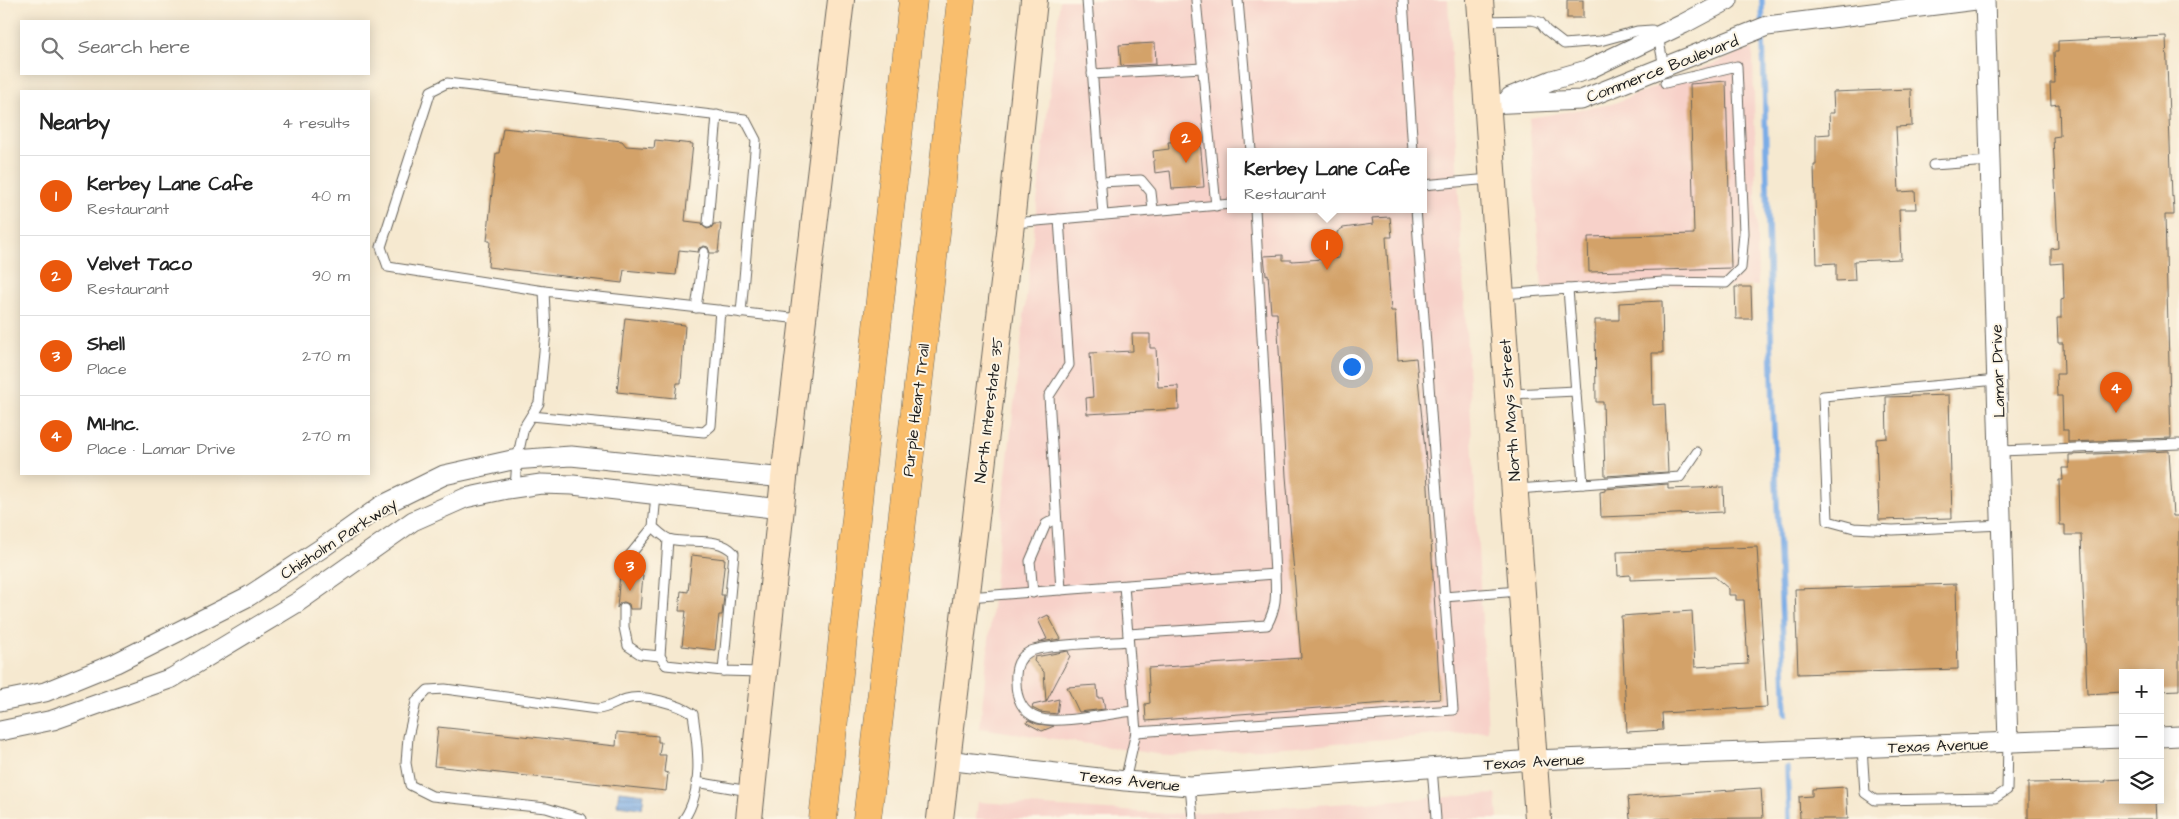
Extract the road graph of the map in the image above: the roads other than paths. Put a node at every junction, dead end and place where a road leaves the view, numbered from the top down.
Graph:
1 (841, 0) edge
2 (914, 0) edge
3 (962, 0) edge
4 (1034, 0) edge
5 (1087, 0) edge
6 (1196, 0) edge
7 (1238, 0) edge
8 (1403, 0) edge
9 (1728, 0) edge
10 (1976, 0) edge
11 (1985, 0) edge
12 (1481, 11) edge
13 (1658, 36) junction
14 (1202, 68) junction
15 (1092, 74) junction
16 (1664, 75) junction
17 (1488, 104) junction
18 (717, 116) junction
19 (1251, 148) edge
20 (1413, 148) edge
21 (1990, 161) junction
22 (1933, 165) dead end
23 (1492, 178) junction
24 (1100, 182) junction
25 (1427, 185) edge
26 (1227, 205) edge
27 (1216, 206) junction
28 (1153, 210) junction
29 (1256, 213) edge
30 (1416, 213) edge
31 (1103, 215) junction
32 (1059, 219) junction
33 (708, 223) dead end
34 (1011, 224) junction
35 (704, 252) dead end
36 (1568, 289) junction
37 (544, 291) junction
38 (1500, 294) junction
39 (696, 308) junction
40 (720, 310) junction
41 (741, 313) junction
42 (803, 320) junction
43 (1997, 380) junction
44 (1576, 391) junction
45 (1507, 394) junction
46 (531, 416) junction
47 (2179, 444) edge
48 (2000, 451) junction
49 (1697, 452) dead end
50 (517, 460) junction
51 (660, 465) junction
52 (784, 478) junction
53 (1583, 484) junction
54 (515, 488) junction
55 (1515, 489) junction
56 (656, 496) junction
57 (781, 509) junction
58 (1055, 519) junction
59 (2002, 525) junction
60 (653, 526) junction
61 (668, 538) junction
62 (628, 574) dead end
63 (1275, 574) junction
64 (1124, 586) junction
65 (1060, 590) junction
66 (1522, 590) junction
67 (1033, 593) junction
68 (966, 597) junction
69 (1444, 597) junction
70 (624, 608) dead end
71 (1128, 638) junction
72 (660, 656) junction
73 (723, 671) junction
74 (764, 672) junction
75 (0, 700) edge
76 (1134, 711) junction
77 (0, 731) edge
78 (1136, 732) junction
79 (2164, 736) edge
80 (2179, 736) edge
81 (2119, 738) edge
82 (2008, 742) junction
83 (1862, 748) junction
84 (946, 760) junction
85 (1533, 760) junction
86 (1432, 767) junction
87 (1125, 781) junction
88 (696, 782) junction
89 (1190, 786) junction
90 (752, 792) junction
91 (582, 819) edge
92 (684, 819) edge
93 (749, 819) edge
94 (823, 819) edge
95 (867, 819) edge
96 (940, 819) edge
97 (1193, 819) edge
98 (1436, 819) edge
99 (1538, 819) edge

1 - 42 main road
2 - 94 highway
3 - 95 highway, Purple Heart Trail
4 - 34 main road, North Interstate 35
5 - 15 lane
6 - 14 lane
7 - 19 lane
8 - 20 lane
9 - 13 street, Commerce Boulevard
10 - 16 street, Commerce Boulevard
11 - 21 street, Lamar Drive
12 - 13 lane
12 - 17 main road, North Mays Street
13 - 16 lane
13 - 17 street, Commerce Boulevard
14 - 15 lane
14 - 27 lane
15 - 24 lane
16 - 17 street, Commerce Boulevard
16 - 36 lane
17 - 23 main road, North Mays Street
18 - 33 lane
18 - 37 lane
18 - 41 lane
21 - 22 lane
21 - 43 street, Lamar Drive
23 - 25 lane
23 - 38 main road, North Mays Street
24 - 28 lane
24 - 31 lane
26 - 27 lane
27 - 28 lane
28 - 31 lane
29 - 63 lane
30 - 69 lane
31 - 32 lane
32 - 34 lane
32 - 58 lane
34 - 68 main road, North Interstate 35
35 - 39 lane
36 - 38 lane
36 - 44 lane
37 - 39 lane
37 - 46 lane
38 - 45 main road, North Mays Street
39 - 40 lane
40 - 41 lane
40 - 46 lane
41 - 42 lane
42 - 52 main road
43 - 48 street, Lamar Drive
43 - 59 lane
44 - 45 lane
44 - 53 lane
45 - 55 main road, North Mays Street
46 - 50 lane
47 - 48 lane
48 - 59 street, Lamar Drive
49 - 53 lane
50 - 51 street, Chisholm Parkway
50 - 54 lane
50 - 75 street, Chisholm Parkway
51 - 52 street, Chisholm Parkway
51 - 56 street
52 - 57 main road
53 - 55 lane
54 - 56 street, Chisholm Parkway
54 - 77 street, Chisholm Parkway
55 - 66 main road, North Mays Street
56 - 57 street, Chisholm Parkway
56 - 60 lane
57 - 74 main road
58 - 65 lane
58 - 67 lane
59 - 82 street, Lamar Drive
60 - 61 lane
60 - 62 lane
61 - 72 lane
61 - 73 lane
63 - 64 lane
63 - 71 lane
64 - 65 lane
64 - 71 lane
65 - 67 lane
66 - 69 lane
66 - 85 main road, North Mays Street
67 - 68 lane
68 - 84 main road, North Interstate 35
69 - 78 lane
70 - 72 lane
71 - 76 lane
71 - 76 lane
72 - 73 lane
73 - 74 lane
74 - 90 main road
76 - 78 lane
78 - 87 lane
79 - 80 street
81 - 82 street, Texas Avenue
82 - 83 street, Texas Avenue
82 - 83 lane
83 - 85 street, Texas Avenue
84 - 87 street, Texas Avenue
84 - 96 main road, North Interstate 35
85 - 86 street, Texas Avenue
85 - 99 main road, North Mays Street
86 - 89 street, Texas Avenue
86 - 98 lane
87 - 89 street, Texas Avenue
88 - 90 lane
88 - 91 lane
88 - 92 lane
89 - 97 lane
90 - 93 main road

